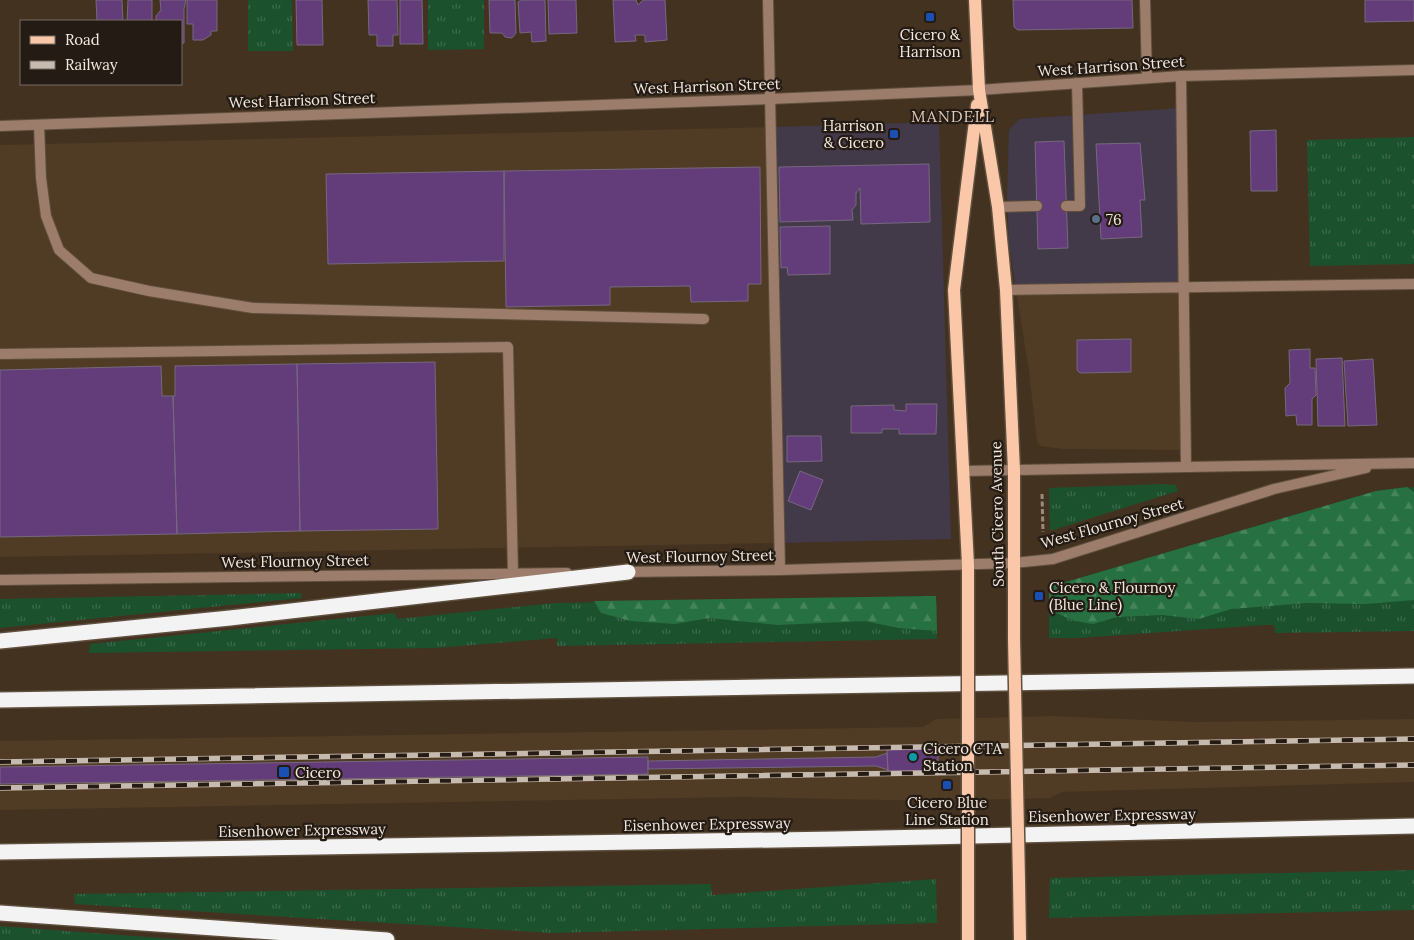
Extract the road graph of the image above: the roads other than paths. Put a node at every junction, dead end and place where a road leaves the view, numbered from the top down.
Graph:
1 (768, 0) edge
2 (975, 0) edge
3 (1145, 0) edge
4 (1414, 70) edge
5 (1181, 76) junction
6 (1147, 78) junction
7 (1077, 83) junction
8 (979, 90) junction
9 (770, 99) junction
10 (39, 125) junction
11 (0, 126) edge
12 (1037, 206) dead end
13 (1066, 206) dead end
14 (998, 207) junction
15 (1414, 284) edge
16 (1185, 288) junction
17 (1006, 290) junction
18 (704, 318) dead end
19 (0, 354) edge
20 (1387, 463) junction
21 (1414, 463) edge
22 (1186, 467) junction
23 (964, 471) junction
24 (1014, 471) junction
25 (1013, 562) junction
26 (968, 565) junction
27 (780, 570) junction
28 (628, 572) junction
29 (513, 574) junction
30 (0, 580) edge
31 (0, 641) edge
32 (1414, 676) edge
33 (0, 700) edge
34 (1414, 826) edge
35 (0, 852) edge
36 (0, 913) edge
37 (387, 940) edge
38 (968, 940) edge
39 (1020, 940) edge

1 - 9 street
2 - 8 main road, South Cicero Avenue
3 - 6 street
4 - 5 street, West Harrison Street
5 - 6 street, West Harrison Street
5 - 16 street
6 - 7 street, West Harrison Street
7 - 8 street, West Harrison Street
7 - 13 street
8 - 9 street, West Harrison Street
8 - 14 main road, South Cicero Avenue
8 - 23 main road, South Cicero Avenue
9 - 10 street, West Harrison Street
9 - 27 street
10 - 11 street, West Harrison Street
10 - 18 street
12 - 14 street
14 - 17 main road, South Cicero Avenue
15 - 16 street
16 - 17 street
16 - 22 street
17 - 24 main road, South Cicero Avenue
19 - 29 street
20 - 21 street, West Flournoy Street
20 - 22 street, West Flournoy Street
20 - 25 street, West Flournoy Street
22 - 24 street, West Flournoy Street
23 - 24 street, West Flournoy Street
23 - 26 main road, South Cicero Avenue
24 - 25 main road, South Cicero Avenue
25 - 26 street, West Flournoy Street
25 - 39 main road, South Cicero Avenue, bridge
26 - 27 street, West Flournoy Street
26 - 38 main road, South Cicero Avenue, bridge
27 - 28 street, West Flournoy Street
28 - 29 street, West Flournoy Street
28 - 31 highway
29 - 30 street, West Flournoy Street
32 - 33 highway
34 - 35 highway, Eisenhower Expressway
36 - 37 highway

